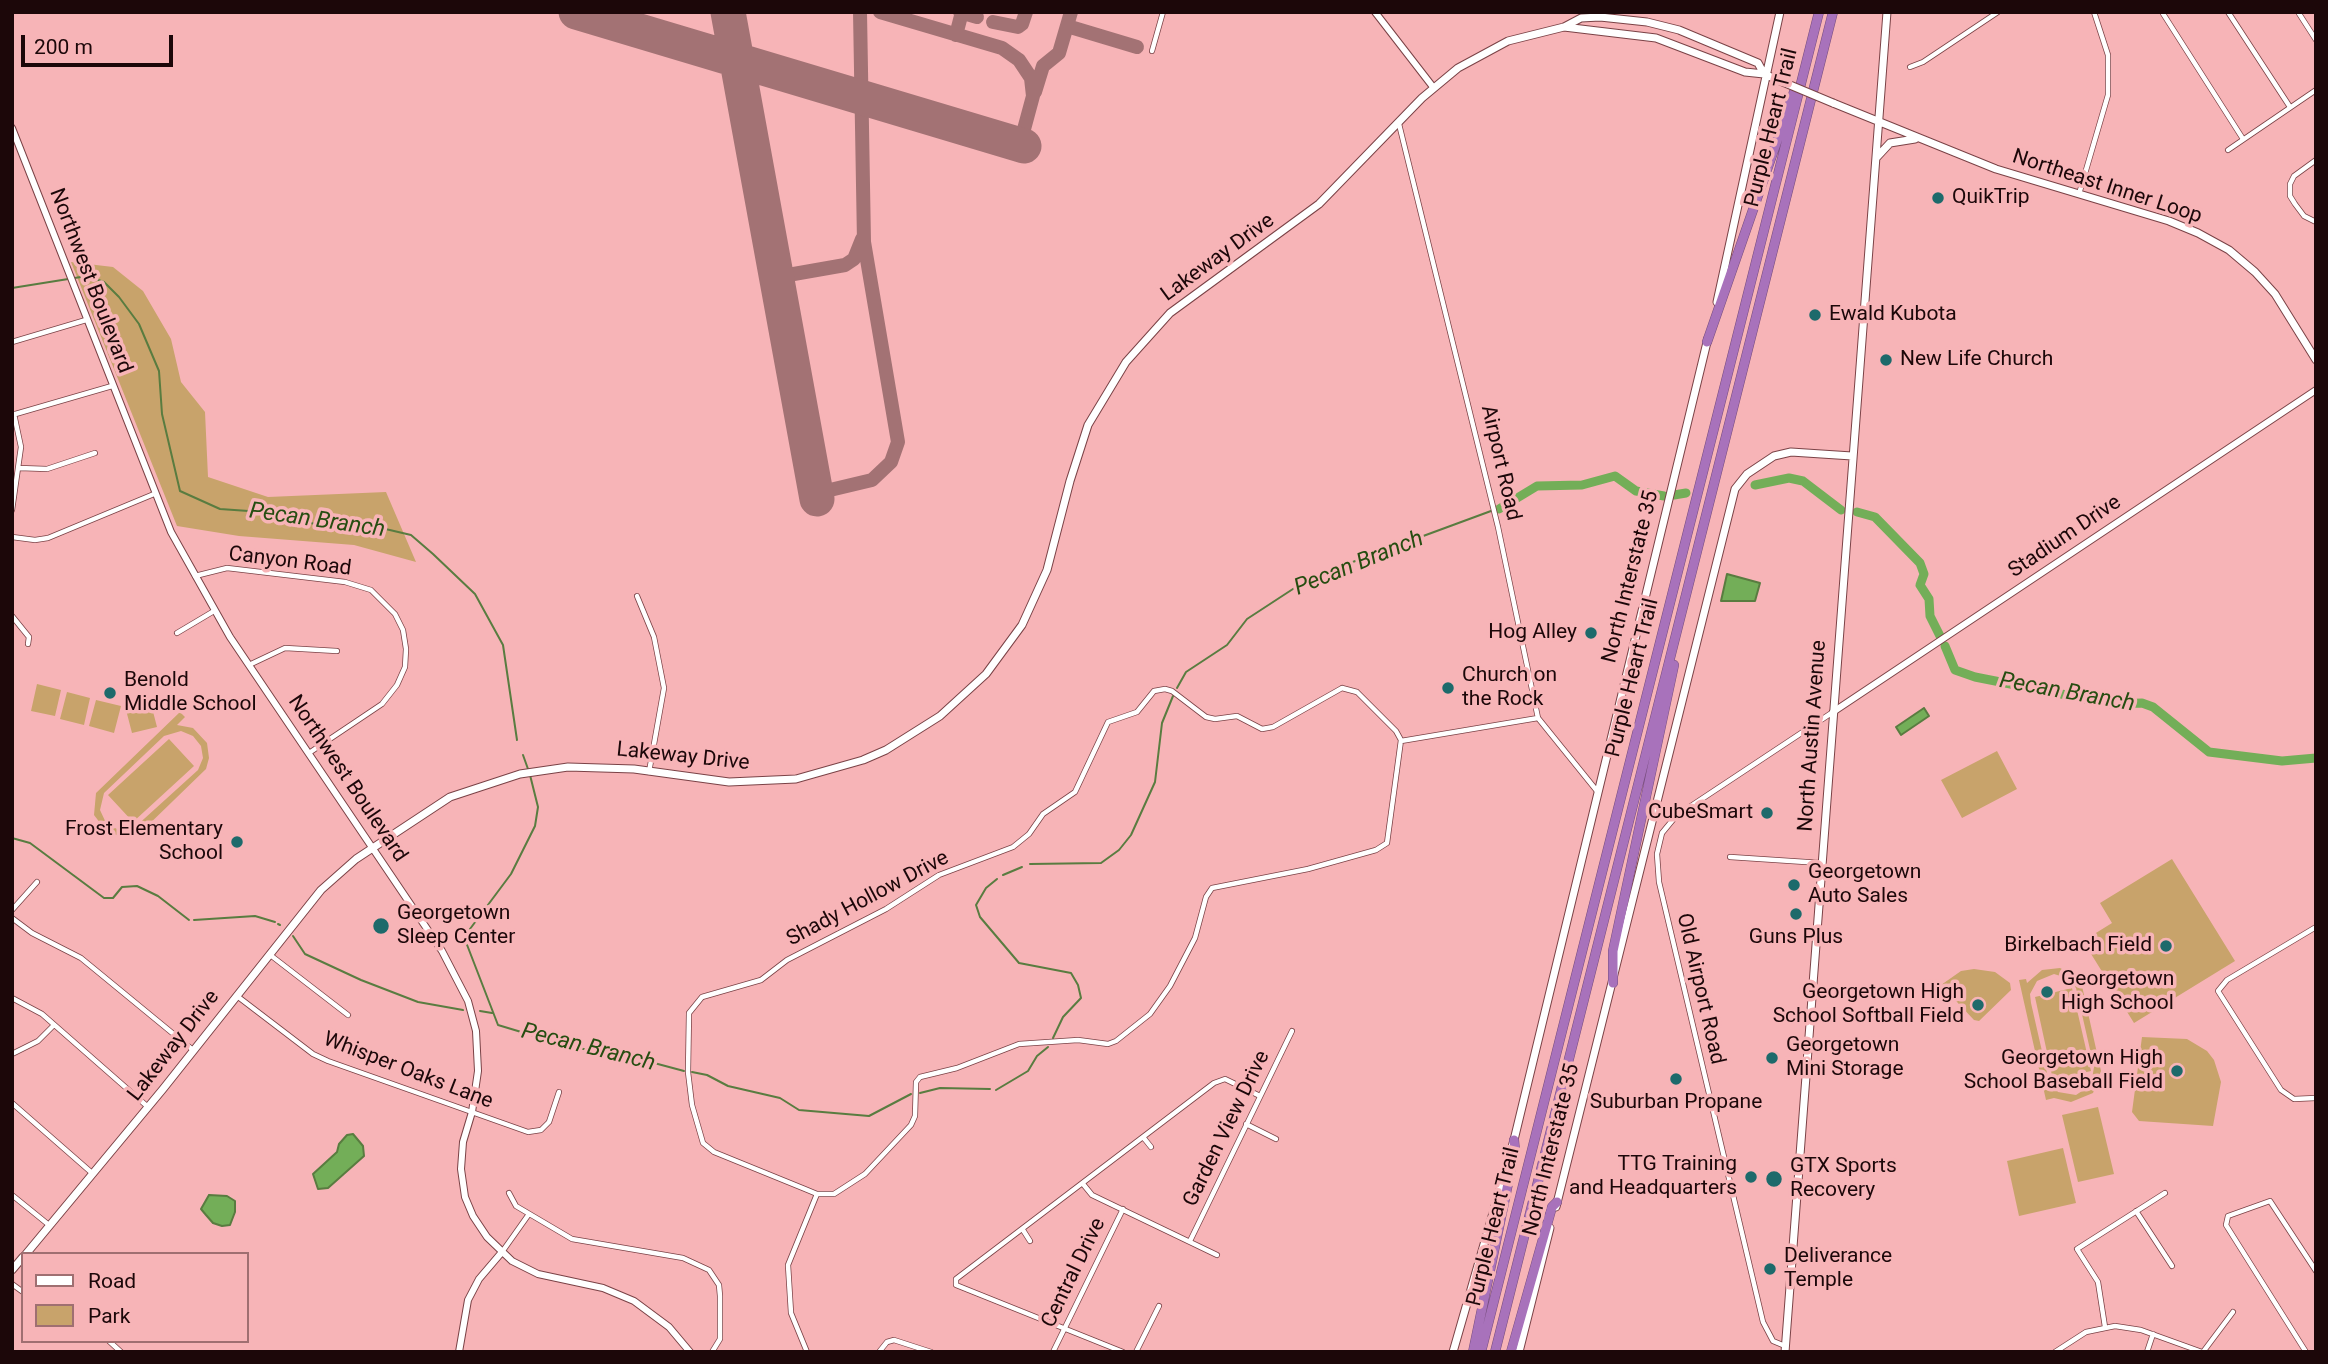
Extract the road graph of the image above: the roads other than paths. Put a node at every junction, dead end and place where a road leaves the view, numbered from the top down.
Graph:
1 (1163, 12) edge
2 (1375, 12) edge
3 (1780, 12) edge
4 (1819, 12) edge
5 (1833, 12) edge
6 (1887, 12) edge
7 (1998, 12) edge
8 (2094, 12) edge
9 (2162, 12) edge
10 (2228, 12) edge
11 (2298, 12) edge
12 (1564, 27) junction
13 (2316, 40) edge
14 (1771, 44) junction
15 (1152, 51) dead end
16 (1749, 59) junction
17 (1807, 60) junction
18 (1910, 67) dead end
19 (1764, 74) junction
20 (1433, 87) junction
21 (2316, 90) edge
22 (2290, 107) junction
23 (1398, 123) junction
24 (1880, 123) junction
25 (12, 128) edge
26 (1918, 139) junction
27 (2243, 139) junction
28 (2228, 150) dead end
29 (1876, 157) junction
30 (2316, 160) edge
31 (2078, 196) junction
32 (2316, 222) edge
33 (86, 320) junction
34 (12, 342) edge
35 (1707, 342) junction
36 (2316, 360) edge
37 (112, 386) junction
38 (2316, 390) edge
39 (13, 414) edge
40 (95, 453) dead end
41 (1852, 456) junction
42 (19, 468) junction
43 (154, 494) junction
44 (12, 510) edge
45 (12, 537) edge
46 (195, 576) junction
47 (637, 596) dead end
48 (1683, 607) junction
49 (214, 611) junction
50 (12, 616) edge
51 (177, 633) dead end
52 (28, 644) dead end
53 (337, 651) dead end
54 (249, 665) junction
55 (1833, 712) junction
56 (1538, 718) junction
57 (1401, 741) junction
58 (309, 753) junction
59 (649, 772) junction
60 (1600, 794) junction
61 (373, 848) junction
62 (1730, 857) dead end
63 (1821, 863) junction
64 (37, 882) dead end
65 (12, 910) edge
66 (12, 918) edge
67 (2316, 927) edge
68 (269, 954) junction
69 (1613, 983) junction
70 (237, 995) junction
71 (12, 998) edge
72 (348, 1015) dead end
73 (54, 1024) junction
74 (1292, 1031) dead end
75 (193, 1050) junction
76 (12, 1054) edge
77 (559, 1092) dead end
78 (1260, 1096) junction
79 (2316, 1098) edge
80 (12, 1103) edge
81 (148, 1107) junction
82 (472, 1112) junction
83 (1246, 1124) junction
84 (1143, 1137) junction
85 (1276, 1139) dead end
86 (1514, 1140) junction
87 (1151, 1147) dead end
88 (93, 1174) junction
89 (1083, 1184) junction
90 (509, 1193) dead end
91 (2165, 1193) dead end
92 (817, 1194) junction
93 (12, 1195) edge
94 (1557, 1202) junction
95 (1123, 1209) junction
96 (2136, 1211) junction
97 (529, 1214) junction
98 (49, 1225) junction
99 (1023, 1230) junction
100 (1030, 1241) dead end
101 (1190, 1241) junction
102 (26, 1252) edge
103 (502, 1252) junction
104 (1217, 1255) dead end
105 (2172, 1266) dead end
106 (2316, 1271) edge
107 (1159, 1306) dead end
108 (2233, 1312) dead end
109 (2105, 1327) junction
110 (1064, 1329) junction
111 (2153, 1334) junction
112 (1786, 1349) edge
113 (459, 1352) edge
114 (690, 1352) edge
115 (712, 1352) edge
116 (807, 1352) edge
117 (879, 1352) edge
118 (931, 1352) edge
119 (1053, 1352) edge
120 (1124, 1352) edge
121 (1136, 1352) edge
122 (1453, 1352) edge
123 (1473, 1352) edge
124 (1481, 1352) edge
125 (1495, 1352) edge
126 (1511, 1352) edge
127 (1519, 1352) edge
128 (2055, 1352) edge
129 (2147, 1352) edge
130 (2202, 1352) edge
131 (2306, 1352) edge

1 - 15 street
2 - 20 street
3 - 14 main road, North Interstate 35
4 - 17 highway, Purple Heart Trail
5 - 48 highway, Purple Heart Trail
6 - 24 main road
7 - 18 street
8 - 31 street
9 - 27 street
10 - 22 street
11 - 13 street
12 - 16 main road, Lakeway Drive
12 - 19 main road, Lakeway Drive
12 - 20 main road, Lakeway Drive
14 - 16 main road
14 - 19 main road, North Interstate 35
16 - 19 main road, Lakeway Drive
17 - 35 highway
17 - 124 highway, Purple Heart Trail
19 - 24 main road, Lakeway Drive, bridge
19 - 35 main road, North Interstate 35
20 - 23 main road, Lakeway Drive
21 - 22 street
22 - 27 street
23 - 56 street, Airport Road
23 - 59 main road, Lakeway Drive
24 - 26 main road, Northeast Inner Loop
24 - 29 main road, North Austin Avenue
25 - 33 street, Northwest Boulevard
26 - 29 main road
26 - 31 main road, Northeast Inner Loop
27 - 28 street
29 - 41 main road, North Austin Avenue
30 - 32 street
31 - 36 main road, Northeast Inner Loop
33 - 34 street
33 - 37 street, Northwest Boulevard
35 - 60 main road, North Interstate 35
37 - 39 street
37 - 43 street, Northwest Boulevard
38 - 55 street, Stadium Drive
39 - 42 street
40 - 42 street
41 - 55 main road, North Austin Avenue
41 - 69 main road, North Interstate 35
42 - 44 street
43 - 45 street
43 - 46 street, Northwest Boulevard
46 - 49 street, Northwest Boulevard
46 - 58 street, Canyon Road
47 - 59 street
48 - 69 highway
48 - 125 highway, Purple Heart Trail
49 - 51 street
49 - 54 street, Northwest Boulevard
50 - 52 street
53 - 54 street
54 - 58 street, Northwest Boulevard
55 - 63 main road, North Austin Avenue
55 - 112 street, Old Airport Road
56 - 57 street
56 - 60 street, Airport Road
57 - 92 street
57 - 92 street, Shady Hollow Drive
58 - 61 street, Northwest Boulevard
59 - 61 main road, Lakeway Drive
60 - 86 main road, North Interstate 35
61 - 68 main road, Lakeway Drive
61 - 82 street, Northwest Boulevard
62 - 63 street
63 - 112 main road, North Austin Avenue
64 - 65 street
66 - 75 street
67 - 79 street
68 - 70 main road, Lakeway Drive
68 - 72 street
69 - 94 main road, North Interstate 35
70 - 75 main road, Lakeway Drive
70 - 82 street, Whisper Oaks Lane
71 - 73 street
73 - 76 street
73 - 81 street
74 - 78 street, Garden View Drive
75 - 81 main road, Lakeway Drive
77 - 82 street, Whisper Oaks Lane
78 - 83 street, Garden View Drive
78 - 84 street
80 - 88 street
81 - 88 main road, Lakeway Drive
82 - 103 street, Northwest Boulevard
83 - 85 street
83 - 101 street, Garden View Drive
84 - 87 street
84 - 89 street
86 - 122 main road, North Interstate 35
86 - 123 highway
88 - 98 main road, Lakeway Drive
89 - 95 street
89 - 99 street
90 - 97 street
91 - 96 street
92 - 116 street
93 - 98 street
94 - 126 highway
94 - 127 main road, North Interstate 35
95 - 101 street
95 - 110 street, Central Drive
96 - 105 street
96 - 109 street
97 - 103 street
97 - 115 street
98 - 102 main road, Lakeway Drive
99 - 100 street
99 - 110 street
101 - 104 street
103 - 113 street
103 - 114 street, Northwest Boulevard
106 - 131 street
107 - 121 street
108 - 130 street
109 - 111 street
109 - 128 street
110 - 119 street, Central Drive
110 - 120 street
111 - 129 street
111 - 130 street
117 - 118 street

